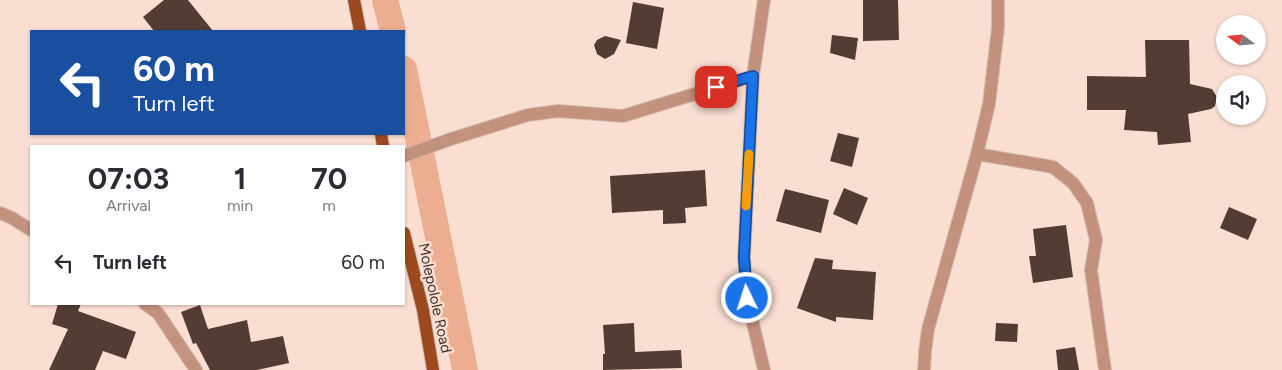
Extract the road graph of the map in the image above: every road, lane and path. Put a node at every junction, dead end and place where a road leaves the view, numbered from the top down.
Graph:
1 (354, 0) edge
2 (764, 0) edge
3 (998, 0) edge
4 (360, 30) edge
5 (753, 76) junction
6 (977, 154) junction
7 (405, 156) edge
8 (0, 213) edge
9 (30, 229) edge
10 (405, 237) edge
11 (146, 305) edge
12 (196, 370) edge
13 (433, 370) edge
14 (764, 370) edge
15 (924, 370) edge
16 (1105, 370) edge

1 - 4 main road
2 - 5 street
3 - 6 street
5 - 7 street
5 - 14 street
6 - 15 street
6 - 16 street
8 - 9 street
10 - 13 main road, Molepolole Road
11 - 12 street

